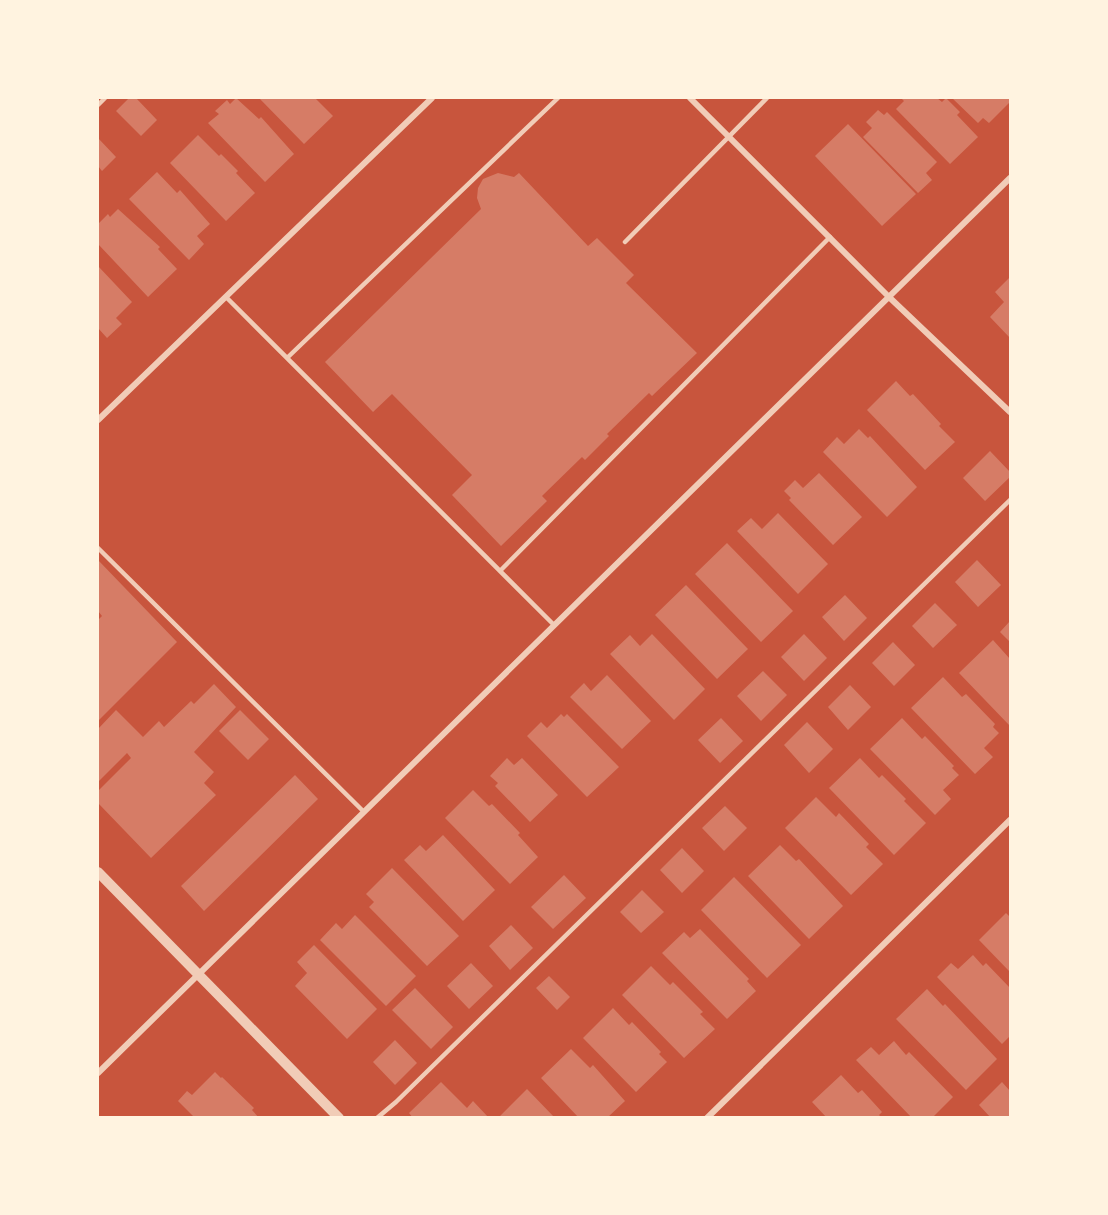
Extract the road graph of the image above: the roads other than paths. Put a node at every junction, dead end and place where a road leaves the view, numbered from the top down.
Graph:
1 (105, 98) edge
2 (432, 98) edge
3 (558, 98) edge
4 (690, 98) edge
5 (767, 98) edge
6 (98, 105) edge
7 (729, 135) junction
8 (1011, 178) edge
9 (830, 237) junction
10 (625, 242) dead end
11 (226, 297) junction
12 (889, 297) junction
13 (287, 358) junction
14 (1011, 412) edge
15 (98, 420) edge
16 (1011, 500) edge
17 (98, 548) edge
18 (500, 571) junction
19 (554, 625) junction
20 (364, 812) junction
21 (1011, 820) edge
22 (98, 872) edge
23 (199, 975) junction
24 (98, 1073) edge
25 (339, 1118) edge
26 (377, 1118) edge
27 (707, 1118) edge

1 - 6 lane
2 - 11 street
3 - 13 lane
4 - 7 street
5 - 7 lane
7 - 9 street
7 - 10 lane
8 - 12 street
9 - 12 street
9 - 18 lane
11 - 13 lane
11 - 15 street
12 - 14 street
12 - 19 street
13 - 18 lane
16 - 26 lane
17 - 20 lane
18 - 19 lane
19 - 20 street
20 - 23 street
21 - 27 street
22 - 23 street
23 - 24 street
23 - 25 street

